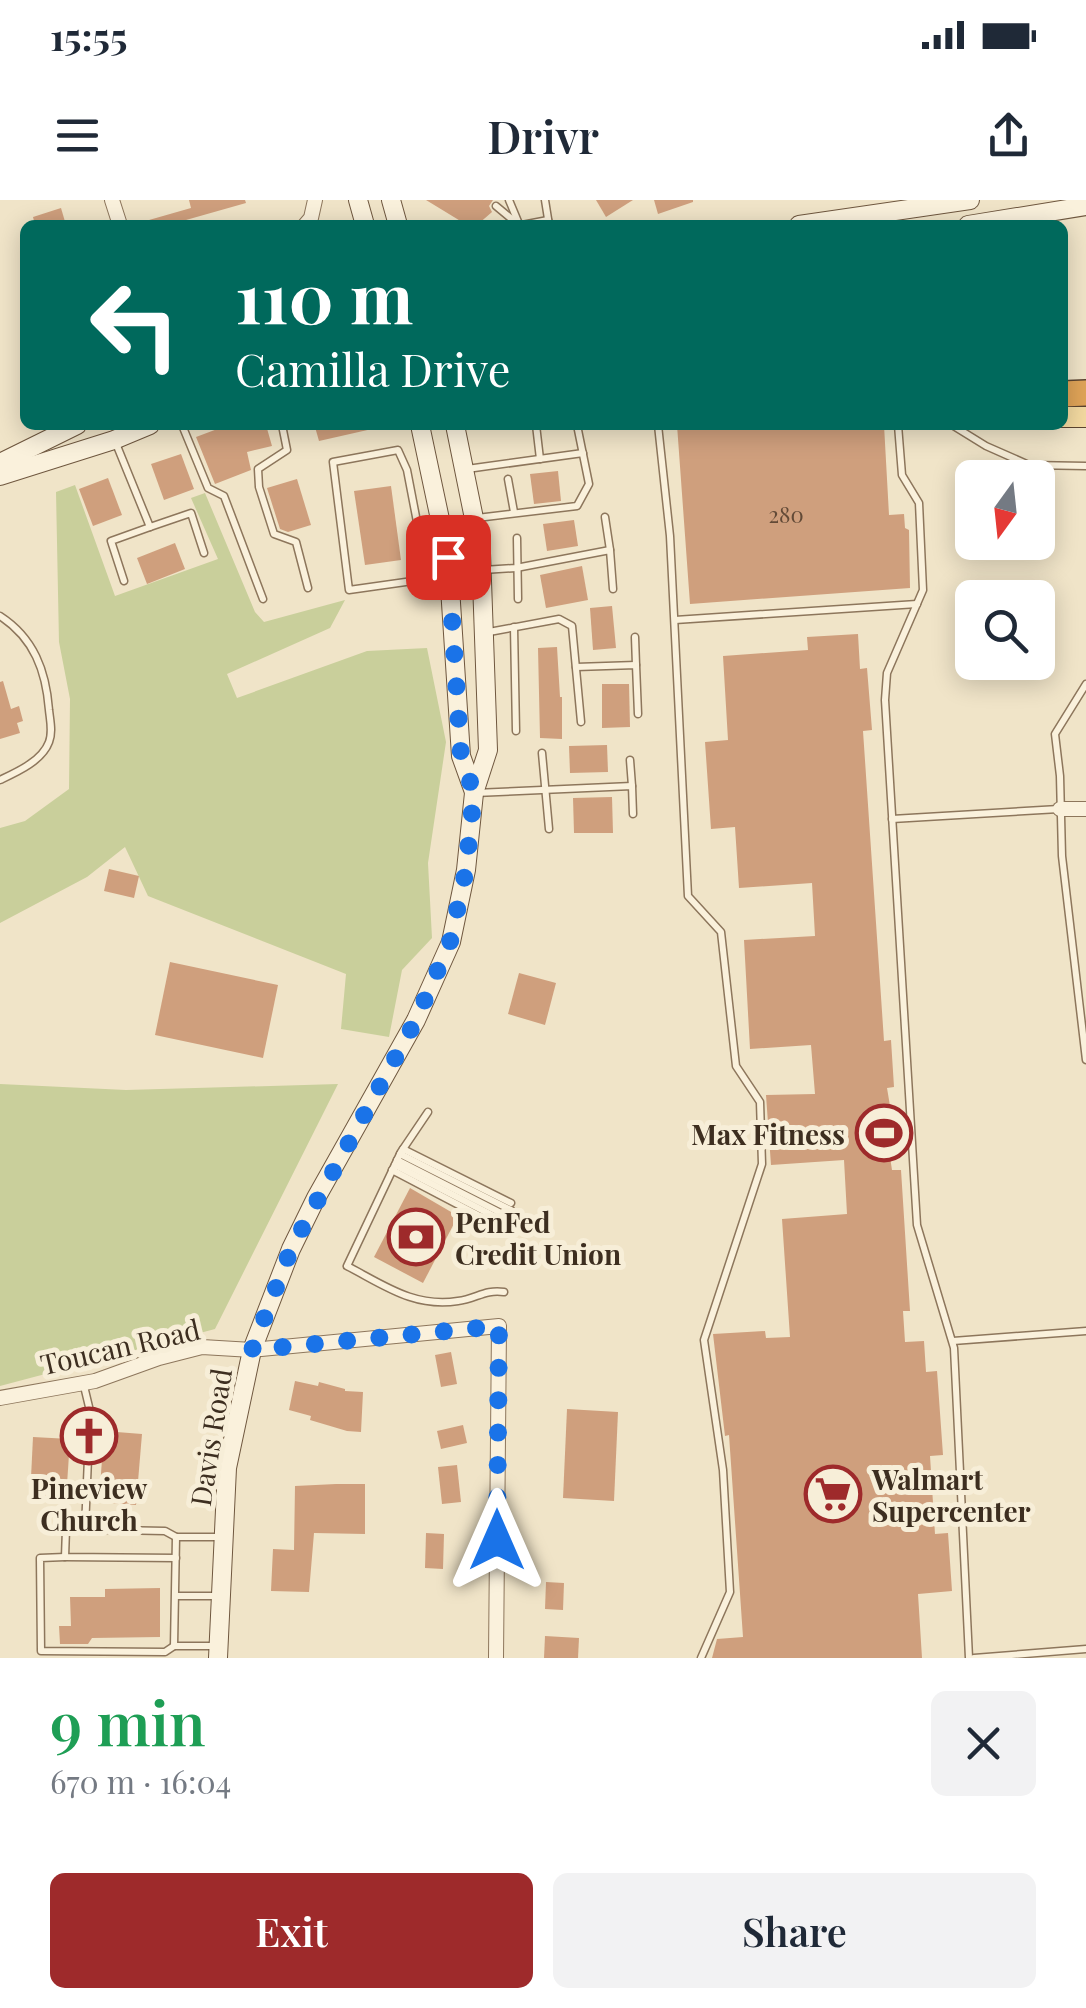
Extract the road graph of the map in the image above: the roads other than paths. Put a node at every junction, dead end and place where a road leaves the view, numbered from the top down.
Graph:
1 (970, 200) edge
2 (496, 206) dead end
3 (1086, 206) edge
4 (918, 211) edge
5 (514, 220) edge
6 (842, 220) edge
7 (999, 220) edge
8 (65, 430) edge
9 (75, 430) edge
10 (138, 430) edge
11 (184, 430) edge
12 (283, 430) edge
13 (421, 430) edge
14 (456, 430) edge
15 (537, 430) edge
16 (578, 430) edge
17 (659, 430) edge
18 (898, 430) edge
19 (962, 430) edge
20 (114, 440) junction
21 (84, 449) junction
22 (582, 453) junction
23 (540, 459) junction
24 (0, 463) edge
25 (430, 464) junction
26 (1086, 466) edge
27 (465, 469) junction
28 (406, 470) junction
29 (0, 476) edge
30 (508, 479) dead end
31 (514, 512) junction
32 (605, 517) dead end
33 (476, 519) junction
34 (150, 527) junction
35 (517, 538) dead end
36 (610, 550) junction
37 (204, 553) dead end
38 (516, 568) junction
39 (481, 570) junction
40 (449, 576) junction
41 (428, 579) junction
42 (124, 581) dead end
43 (308, 588) dead end
44 (614, 589) dead end
45 (263, 599) dead end
46 (518, 599) dead end
47 (917, 604) junction
48 (0, 616) edge
49 (675, 620) junction
50 (514, 628) junction
51 (483, 633) junction
52 (635, 637) dead end
53 (636, 664) junction
54 (576, 666) junction
55 (1086, 684) edge
56 (638, 714) dead end
57 (581, 722) dead end
58 (516, 731) dead end
59 (542, 753) dead end
60 (630, 760) dead end
61 (0, 780) edge
62 (632, 786) junction
63 (546, 790) junction
64 (474, 793) junction
65 (1060, 809) junction
66 (1086, 809) edge
67 (633, 814) dead end
68 (892, 819) junction
69 (549, 829) dead end
70 (1086, 1056) edge
71 (428, 1112) dead end
72 (397, 1159) junction
73 (511, 1218) junction
74 (504, 1292) dead end
75 (1086, 1331) edge
76 (952, 1342) junction
77 (252, 1350) junction
78 (83, 1384) junction
79 (0, 1398) edge
80 (85, 1529) junction
81 (176, 1537) junction
82 (222, 1537) junction
83 (66, 1558) junction
84 (176, 1558) junction
85 (176, 1596) junction
86 (220, 1596) junction
87 (174, 1646) junction
88 (1086, 1649) edge
89 (218, 1652) edge
90 (496, 1652) edge
91 (41, 1655) edge
92 (701, 1658) edge
93 (971, 1658) edge

1 - 4 main road
2 - 5 lane
3 - 7 main road
4 - 6 main road
8 - 24 main road
9 - 21 street
10 - 20 main road
11 - 45 lane
12 - 43 lane
13 - 25 main road, Davis Road
14 - 27 main road, Davis Road
15 - 23 lane
16 - 22 lane
17 - 49 lane
18 - 47 lane
19 - 26 lane
20 - 21 main road
20 - 34 lane
21 - 29 main road
22 - 23 lane
22 - 31 lane
23 - 27 lane
25 - 28 lane
25 - 40 main road, Davis Road
27 - 33 main road, Davis Road
28 - 41 lane
28 - 41 lane
30 - 31 lane
31 - 33 lane
32 - 36 lane
33 - 39 main road, Davis Road
34 - 37 lane
34 - 42 lane
35 - 38 lane
36 - 38 lane
36 - 44 lane
38 - 39 lane
38 - 46 lane
39 - 51 main road, Davis Road
40 - 41 lane
40 - 64 main road, Davis Road
47 - 49 lane
47 - 68 lane
48 - 61 lane
49 - 92 lane
50 - 51 lane
50 - 54 lane
50 - 58 lane
51 - 64 main road, Davis Road
52 - 53 lane
53 - 54 lane
53 - 56 lane
54 - 57 lane
55 - 65 lane
59 - 63 lane
60 - 62 lane
62 - 63 lane
62 - 67 lane
63 - 64 lane
63 - 69 lane
64 - 77 main road, Davis Road
65 - 66 street
65 - 68 lane
65 - 70 lane
68 - 76 lane
71 - 72 lane
72 - 73 lane
72 - 73 lane
72 - 73 lane
72 - 74 lane
75 - 76 lane
76 - 93 lane
77 - 78 street, Toucan Road
77 - 82 main road, Davis Road
77 - 90 street, Toucan Road
78 - 79 street, Toucan Road
78 - 80 lane
80 - 81 lane
80 - 83 lane
81 - 82 lane
81 - 84 lane
82 - 86 main road, Davis Road
83 - 84 lane
83 - 91 lane
84 - 85 lane
85 - 86 lane
85 - 87 lane
86 - 89 main road, Davis Road
87 - 89 lane
87 - 91 lane
88 - 93 lane

